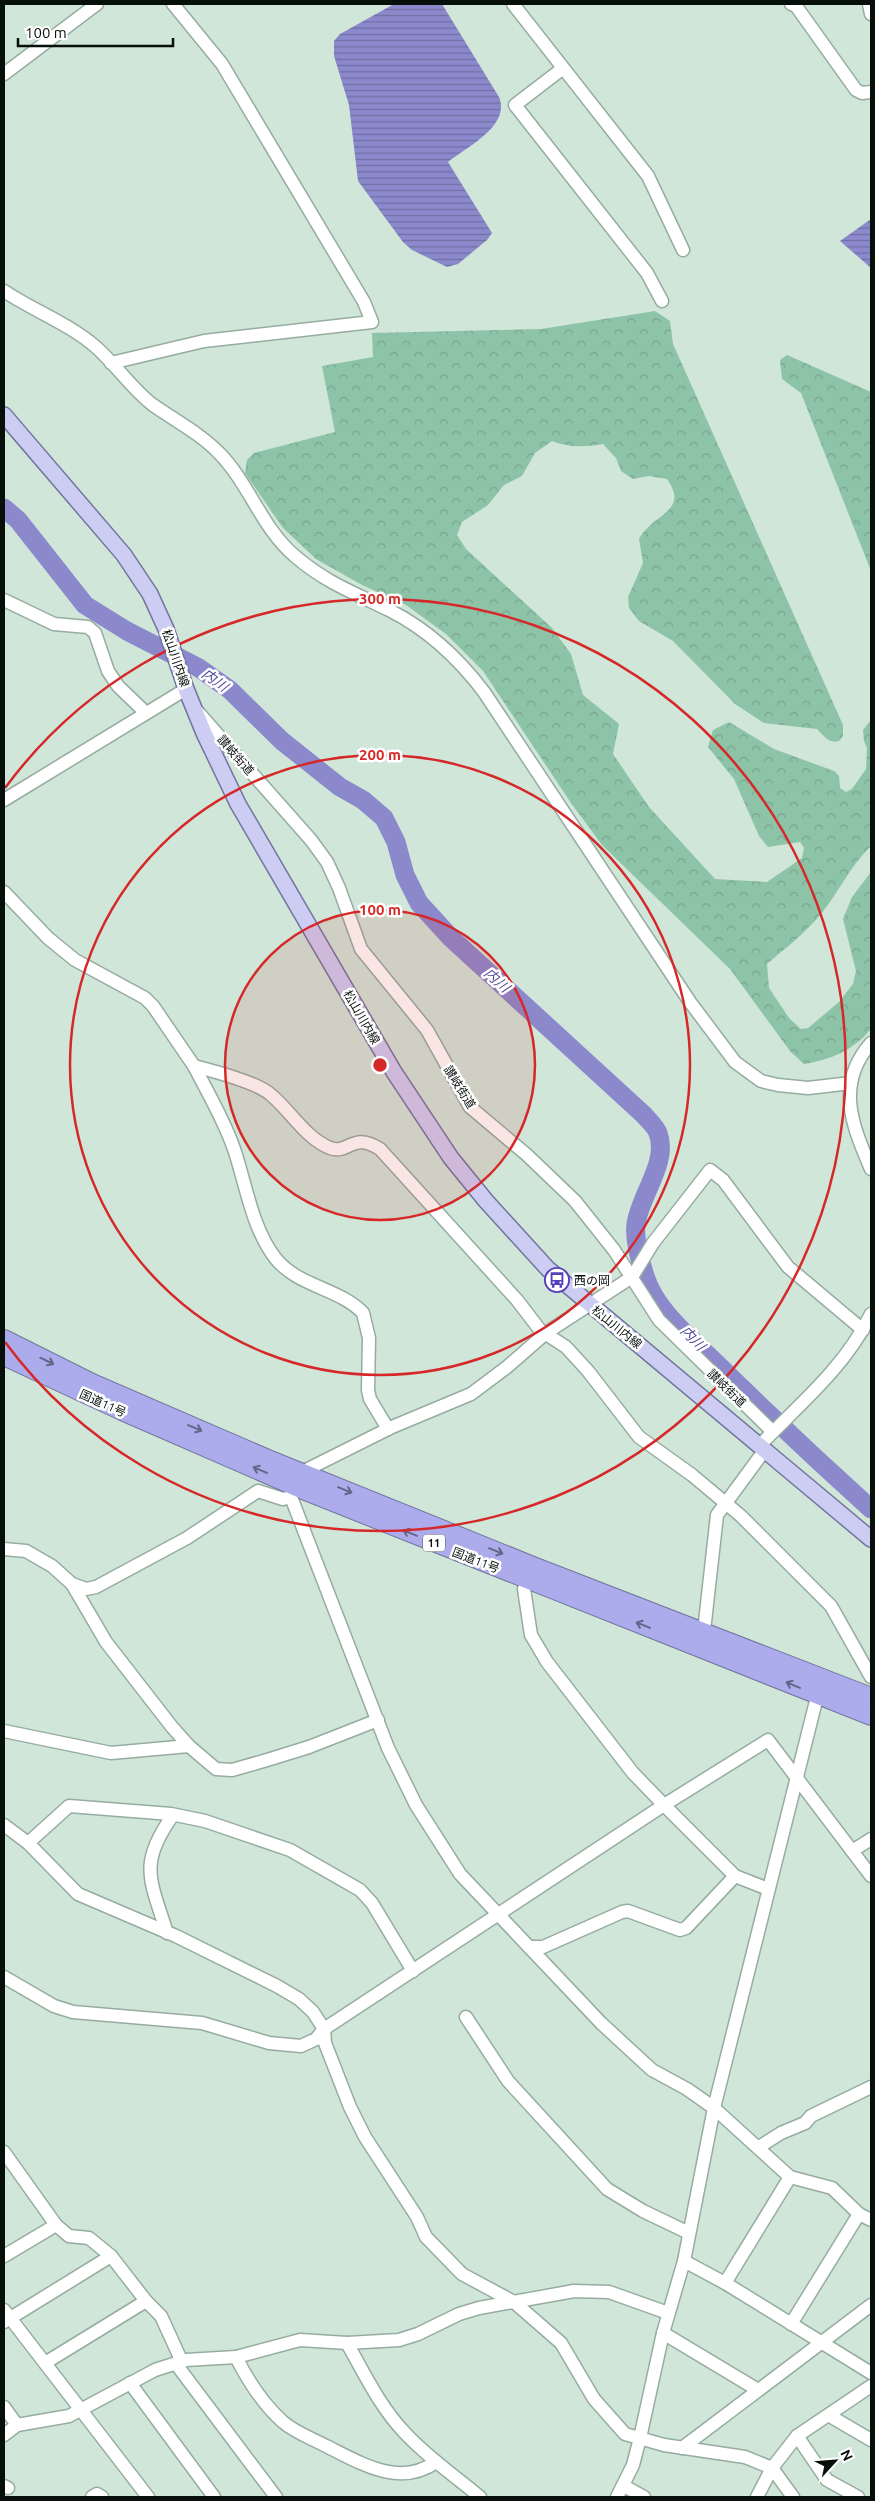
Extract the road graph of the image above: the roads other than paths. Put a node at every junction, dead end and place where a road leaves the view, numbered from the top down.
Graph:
1 (97, 4) edge
2 (173, 4) edge
3 (513, 4) edge
4 (791, 4) edge
5 (869, 4) edge
6 (871, 14) edge
7 (562, 69) junction
8 (4, 74) edge
9 (871, 92) edge
10 (683, 250) dead end
11 (4, 291) edge
12 (662, 301) dead end
13 (111, 363) junction
14 (4, 415) edge
15 (4, 600) edge
16 (186, 689) junction
17 (194, 708) junction
18 (146, 713) junction
19 (4, 800) edge
20 (4, 892) edge
21 (871, 1043) edge
22 (194, 1066) junction
23 (851, 1083) junction
24 (871, 1169) edge
25 (634, 1274) junction
26 (591, 1306) junction
27 (871, 1314) edge
28 (863, 1330) junction
29 (546, 1333) junction
30 (4, 1339) edge
31 (4, 1356) edge
32 (388, 1429) junction
33 (774, 1431) junction
34 (762, 1448) junction
35 (296, 1485) junction
36 (724, 1503) junction
37 (871, 1539) edge
38 (4, 1549) edge
39 (530, 1573) junction
40 (72, 1584) junction
41 (704, 1631) junction
42 (869, 1675) edge
43 (820, 1687) junction
44 (871, 1697) edge
45 (871, 1716) edge
46 (378, 1720) junction
47 (4, 1731) edge
48 (189, 1746) junction
49 (796, 1778) junction
50 (664, 1805) junction
51 (173, 1814) junction
52 (4, 1825) edge
53 (871, 1839) edge
54 (28, 1843) junction
55 (852, 1851) junction
56 (735, 1876) junction
57 (871, 1876) edge
58 (768, 1889) junction
59 (499, 1915) junction
60 (167, 1933) junction
61 (529, 1947) junction
62 (413, 1971) junction
63 (4, 1977) edge
64 (466, 2016) dead end
65 (324, 2028) junction
66 (871, 2087) edge
67 (714, 2108) junction
68 (758, 2147) junction
69 (4, 2152) edge
70 (790, 2177) junction
71 (859, 2214) junction
72 (871, 2220) edge
73 (56, 2225) junction
74 (689, 2233) junction
75 (4, 2256) edge
76 (111, 2256) junction
77 (684, 2261) junction
78 (725, 2283) junction
79 (146, 2301) junction
80 (514, 2302) junction
81 (871, 2305) edge
82 (668, 2313) junction
83 (6, 2317) edge
84 (791, 2324) junction
85 (663, 2333) junction
86 (821, 2342) junction
87 (347, 2343) junction
88 (236, 2357) junction
89 (45, 2363) junction
90 (179, 2363) junction
91 (871, 2373) edge
92 (130, 2383) junction
93 (871, 2386) edge
94 (758, 2390) junction
95 (4, 2407) edge
96 (80, 2409) junction
97 (830, 2416) junction
98 (17, 2425) junction
99 (4, 2435) edge
100 (797, 2436) junction
101 (640, 2438) junction
102 (871, 2440) edge
103 (682, 2448) junction
104 (436, 2462) junction
105 (772, 2468) junction
106 (624, 2486) junction
107 (92, 2497) edge
108 (102, 2497) edge
109 (148, 2497) edge
110 (214, 2497) edge
111 (276, 2497) edge
112 (480, 2497) edge
113 (617, 2497) edge
114 (644, 2497) edge
115 (757, 2497) edge
116 (792, 2497) edge
117 (858, 2497) edge

1 - 8 street
2 - 13 street
3 - 7 street
4 - 9 street
5 - 6 street
7 - 10 street
7 - 12 street
11 - 13 street
13 - 23 street
14 - 16 main road, 松山川内線
15 - 18 street
16 - 17 main road, 松山川内線
16 - 18 street
17 - 25 street, 讃岐街道
17 - 26 main road, 松山川内線
18 - 19 street
20 - 22 street
21 - 23 street
22 - 29 street
22 - 32 street
23 - 24 street
25 - 26 street
25 - 28 street
25 - 33 street, 讃岐街道
26 - 29 street
26 - 34 main road, 松山川内線
27 - 28 street
28 - 33 street
29 - 32 street
29 - 36 street
30 -> 35 highway, 国道11号 / 11
35 -> 31 highway, 国道11号 / 11
32 - 35 street
33 - 34 street
34 - 36 street
34 - 37 main road, 松山川内線
35 - 39 highway, 国道11号 / 11
35 - 40 street
35 - 46 street
36 - 41 street
36 - 42 street
38 - 40 street
39 - 41 highway, 国道11号 / 11
43 -> 39 highway, 国道11号 / 11
39 - 50 street
40 - 48 street
41 - 43 highway, 国道11号 / 11
43 - 44 highway, 国道11号 / 11
43 - 45 highway, 国道11号 / 11
43 - 49 street
46 - 48 street
46 - 59 street
47 - 48 street
49 - 50 street
49 - 55 street
49 - 58 street
50 - 56 street
50 - 59 street
51 - 54 street
51 - 60 street
51 - 62 street
52 - 54 street
53 - 55 street
54 - 60 street
55 - 57 street
56 - 58 street
56 - 61 street
58 - 67 street
59 - 61 street
59 - 62 street
60 - 65 street
61 - 67 street
62 - 65 street
63 - 65 street
64 - 74 street
65 - 80 street
66 - 68 street
67 - 68 street
67 - 74 street
68 - 70 street
69 - 73 street
70 - 71 street
70 - 78 street
71 - 72 street
71 - 84 street
73 - 75 street
73 - 76 street
74 - 77 street
76 - 79 street
76 - 83 street
77 - 78 street
77 - 82 street
78 - 84 street
79 - 89 street
79 - 90 street
80 - 82 street
80 - 87 street
80 - 101 street
81 - 86 street
82 - 85 street
83 - 89 street
84 - 86 street
85 - 94 street
85 - 101 street
86 - 91 street
86 - 94 street
87 - 88 street
87 - 104 street
88 - 90 street
88 - 104 street
89 - 96 street
90 - 92 street
90 - 111 street
92 - 96 street
92 - 110 street
93 - 97 street
94 - 103 street
95 - 98 street
96 - 98 street
96 - 109 street
97 - 100 street
97 - 102 street
98 - 99 street
100 - 105 street
100 - 117 street
101 - 103 street
101 - 106 street
103 - 105 street
104 - 112 street
105 - 115 street
105 - 116 street
106 - 113 street
106 - 114 street
107 - 108 street

